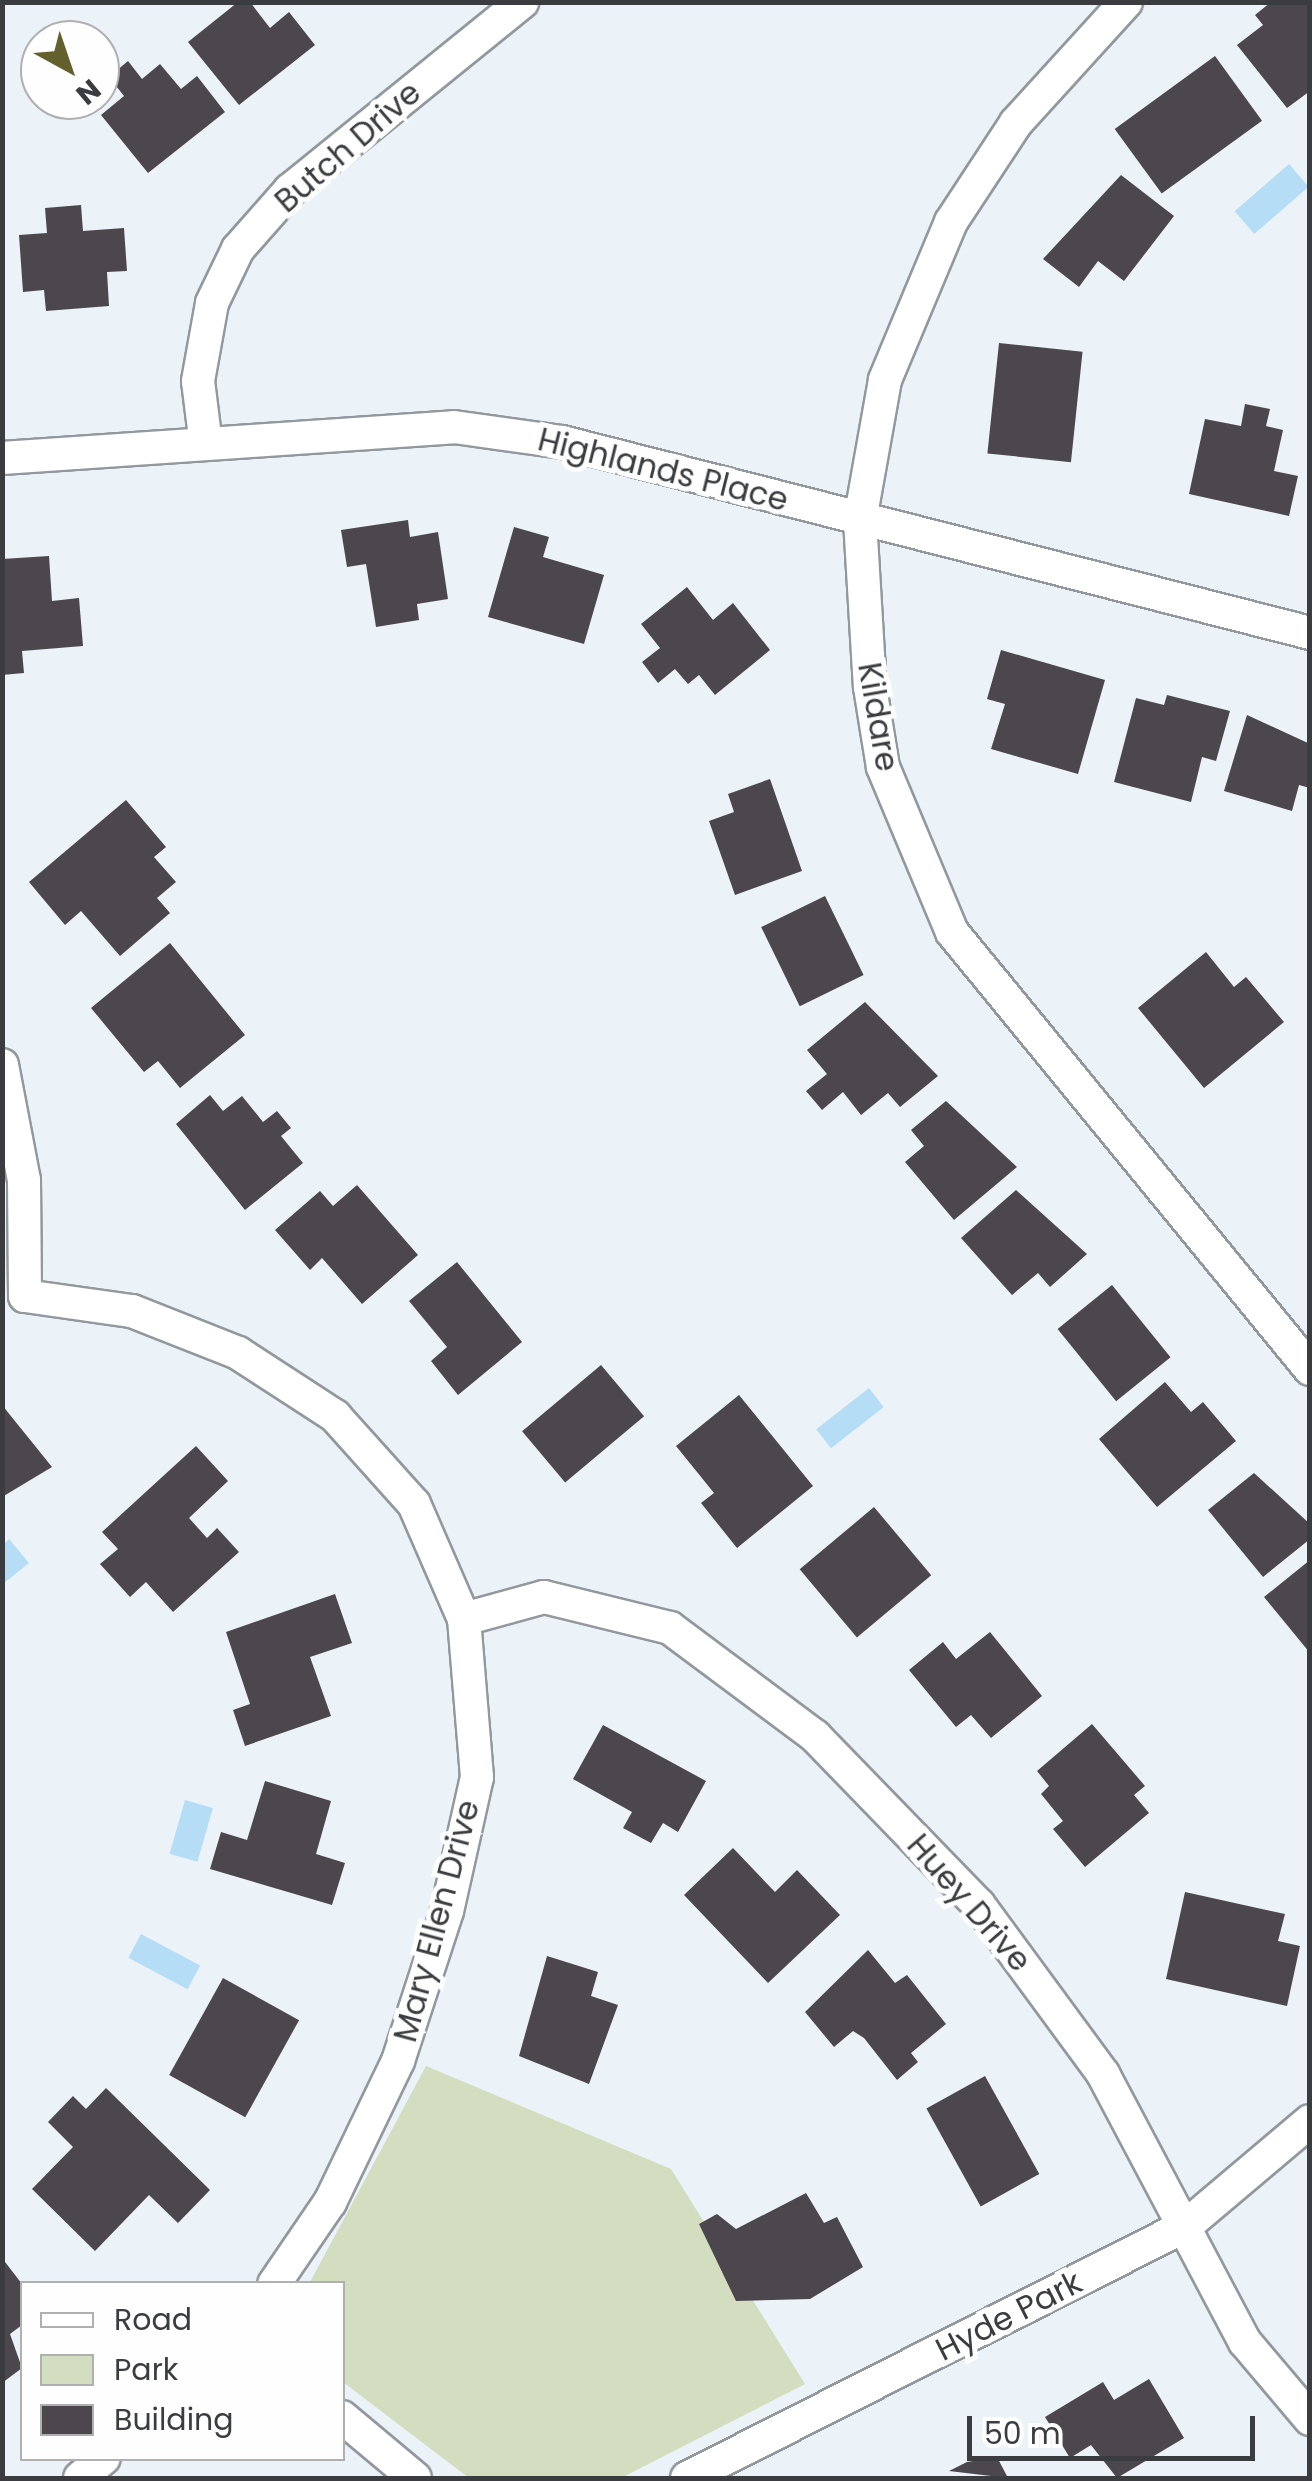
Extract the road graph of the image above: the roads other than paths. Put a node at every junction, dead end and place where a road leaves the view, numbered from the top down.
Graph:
1 (522, 2) edge
2 (1126, 2) edge
3 (206, 438) junction
4 (2, 458) edge
5 (860, 520) junction
6 (1310, 633) edge
7 (2, 1065) edge
8 (14, 1297) edge
9 (1306, 1356) edge
10 (464, 1619) junction
11 (1310, 2121) edge
12 (1187, 2225) junction
13 (276, 2281) edge
14 (1310, 2419) edge
15 (345, 2420) edge
16 (100, 2461) edge
17 (80, 2478) edge
18 (414, 2478) edge
19 (686, 2478) edge

1 - 3 street, Butch Drive
2 - 5 street, Kildare
3 - 4 street, Highlands Place
3 - 5 street, Highlands Place
5 - 6 street, Highlands Place
5 - 9 street, Kildare
7 - 8 street, Mary Ellen Drive
8 - 10 street, Mary Ellen Drive
10 - 12 street, Huey Drive
10 - 13 street, Mary Ellen Drive
11 - 12 street, Hyde Park
12 - 14 street, Huey Drive
12 - 19 street, Hyde Park
15 - 18 street
16 - 17 street

